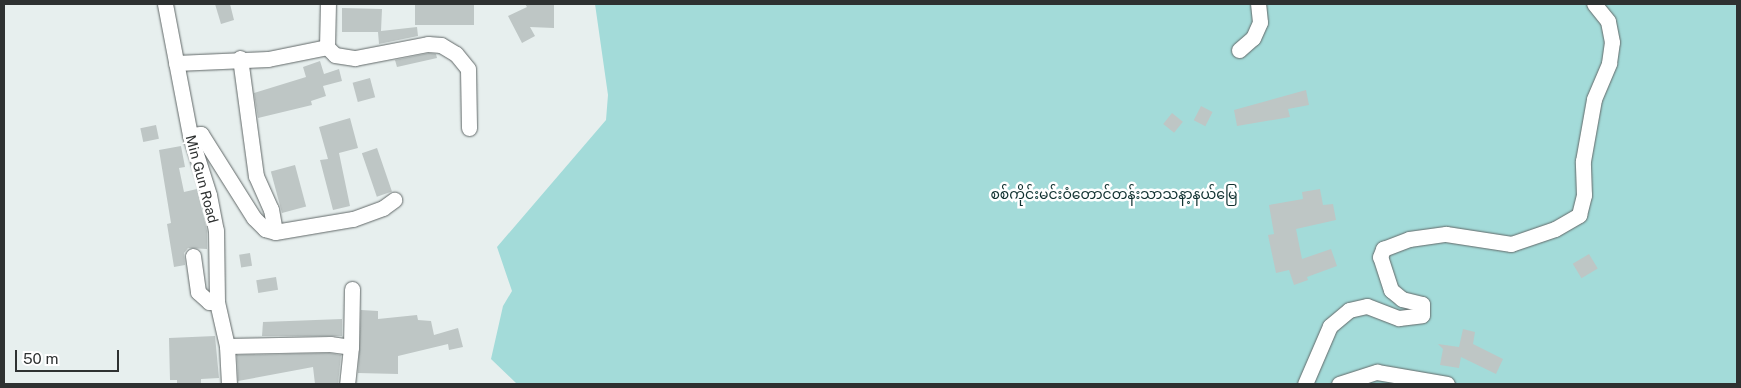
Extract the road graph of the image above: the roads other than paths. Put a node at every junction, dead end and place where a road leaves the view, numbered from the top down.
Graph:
1 (165, 4) edge
2 (328, 4) edge
3 (1258, 4) edge
4 (1594, 4) edge
5 (327, 47) junction
6 (1239, 50) dead end
7 (240, 58) junction
8 (176, 63) junction
9 (469, 128) dead end
10 (190, 135) junction
11 (394, 200) dead end
12 (275, 232) junction
13 (193, 256) dead end
14 (352, 289) dead end
15 (217, 302) junction
16 (227, 346) junction
17 (351, 348) junction
18 (229, 384) edge
19 (347, 384) edge
20 (1305, 384) edge
21 (1339, 384) edge
22 (1447, 384) edge

1 - 8 street, Min Gun Road
2 - 5 street
3 - 6 street
4 - 20 street
5 - 7 street
5 - 9 street
7 - 8 street
7 - 12 street
8 - 10 street, Min Gun Road
10 - 12 street
10 - 15 street, Min Gun Road
11 - 12 street
13 - 15 street
14 - 17 street
15 - 16 street, Min Gun Road
16 - 17 street
16 - 18 street, Min Gun Road
17 - 19 street
21 - 22 street

